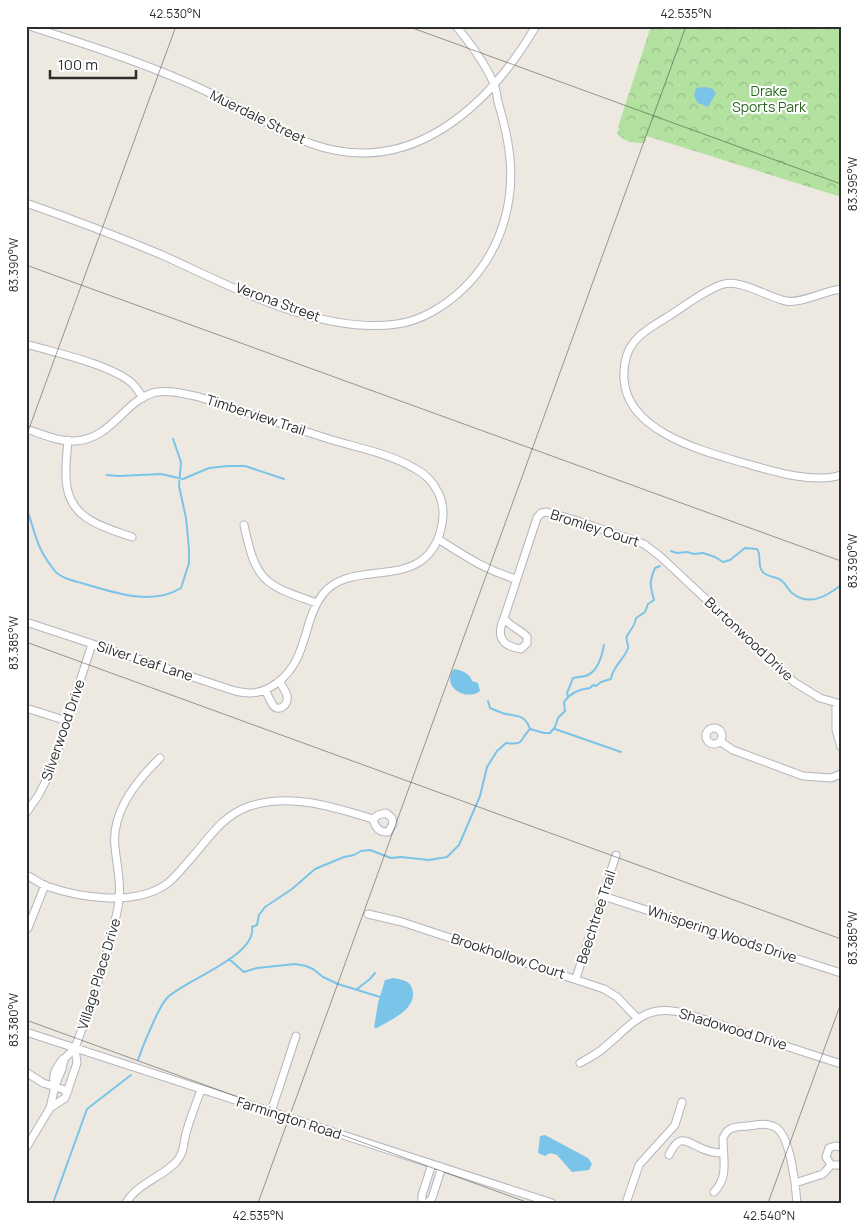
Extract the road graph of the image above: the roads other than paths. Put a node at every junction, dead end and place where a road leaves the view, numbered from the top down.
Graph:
1 (29, 26) edge
2 (456, 26) edge
3 (536, 26) edge
4 (494, 84) junction
5 (26, 203) edge
6 (841, 289) edge
7 (26, 344) edge
8 (143, 398) junction
9 (26, 429) edge
10 (68, 440) junction
11 (841, 476) edge
12 (244, 525) dead end
13 (132, 537) dead end
14 (438, 539) junction
15 (665, 561) joint
16 (516, 578) junction
17 (317, 603) junction
18 (504, 618) junction
19 (26, 622) edge
20 (92, 644) junction
21 (279, 681) junction
22 (265, 690) junction
23 (839, 704) edge
24 (26, 708) edge
25 (67, 721) junction
26 (721, 742) dead end
27 (841, 747) edge
28 (160, 758) dead end
29 (841, 774) edge
30 (26, 813) edge
31 (373, 819) dead end
32 (616, 855) dead end
33 (26, 874) edge
34 (45, 885) junction
35 (603, 896) junction
36 (120, 898) junction
37 (368, 914) dead end
38 (28, 928) dead end
39 (841, 972) edge
40 (576, 978) junction
41 (637, 1018) junction
42 (26, 1032) edge
43 (296, 1036) dead end
44 (75, 1048) junction
45 (580, 1063) dead end
46 (841, 1064) edge
47 (26, 1072) edge
48 (55, 1086) junction
49 (200, 1090) junction
50 (68, 1091) junction
51 (682, 1102) dead end
52 (50, 1108) junction
53 (271, 1112) junction
54 (26, 1148) edge
55 (841, 1148) edge
56 (723, 1153) junction
57 (669, 1155) dead end
58 (432, 1164) junction
59 (831, 1165) junction
60 (841, 1165) edge
61 (442, 1167) junction
62 (795, 1183) junction
63 (714, 1192) dead end
64 (126, 1203) edge
65 (422, 1203) edge
66 (428, 1203) edge
67 (552, 1203) edge
68 (626, 1203) edge
69 (797, 1203) edge

1 - 4 street, Muerdale Street
2 - 4 street, Verona Street
3 - 4 street, Muerdale Street
4 - 5 street, Verona Street
6 - 11 street
7 - 8 street
8 - 10 street, Timberview Trail
8 - 14 street, Timberview Trail
9 - 10 street, Timberview Trail
10 - 13 street
12 - 17 street
14 - 16 street
14 - 17 street, Silver Leaf Lane
15 - 16 street, Bromley Court
15 - 23 street, Burtonwood Drive
16 - 18 street, Bromley Court
17 - 21 street, Silver Leaf Lane
18 - 18 street, Bromley Court
19 - 20 street, Silver Leaf Lane
20 - 22 street, Silver Leaf Lane
20 - 25 street, Silverwood Drive
21 - 22 street, Silver Leaf Lane
21 - 22 street
23 - 27 street
24 - 25 street
25 - 30 street, Silverwood Drive
26 - 29 street
28 - 36 street, Village Place Drive
31 - 36 street
32 - 35 street, Beechtree Trail
33 - 34 street
34 - 36 street
34 - 38 street
35 - 39 street, Whispering Woods Drive
35 - 40 street, Beechtree Trail
36 - 44 street, Village Place Drive
37 - 40 street, Brookhollow Court
40 - 41 street, Brookhollow Court
41 - 45 street, Shadowood Drive
41 - 46 street, Shadowood Drive
42 - 44 street, Farmington Road
43 - 53 street
44 - 48 street
44 - 49 street, Farmington Road
44 - 50 street
47 - 48 street
48 - 50 street
48 - 52 street
49 - 53 street, Farmington Road
49 - 64 street
50 - 52 street
51 - 68 street
52 - 54 street
53 - 58 street, Farmington Road
55 - 59 street
56 - 57 street
56 - 62 street
56 - 63 street
58 - 61 street, Farmington Road
58 - 65 street
59 - 60 street
59 - 62 street
61 - 66 street
61 - 67 street, Farmington Road
62 - 69 street

